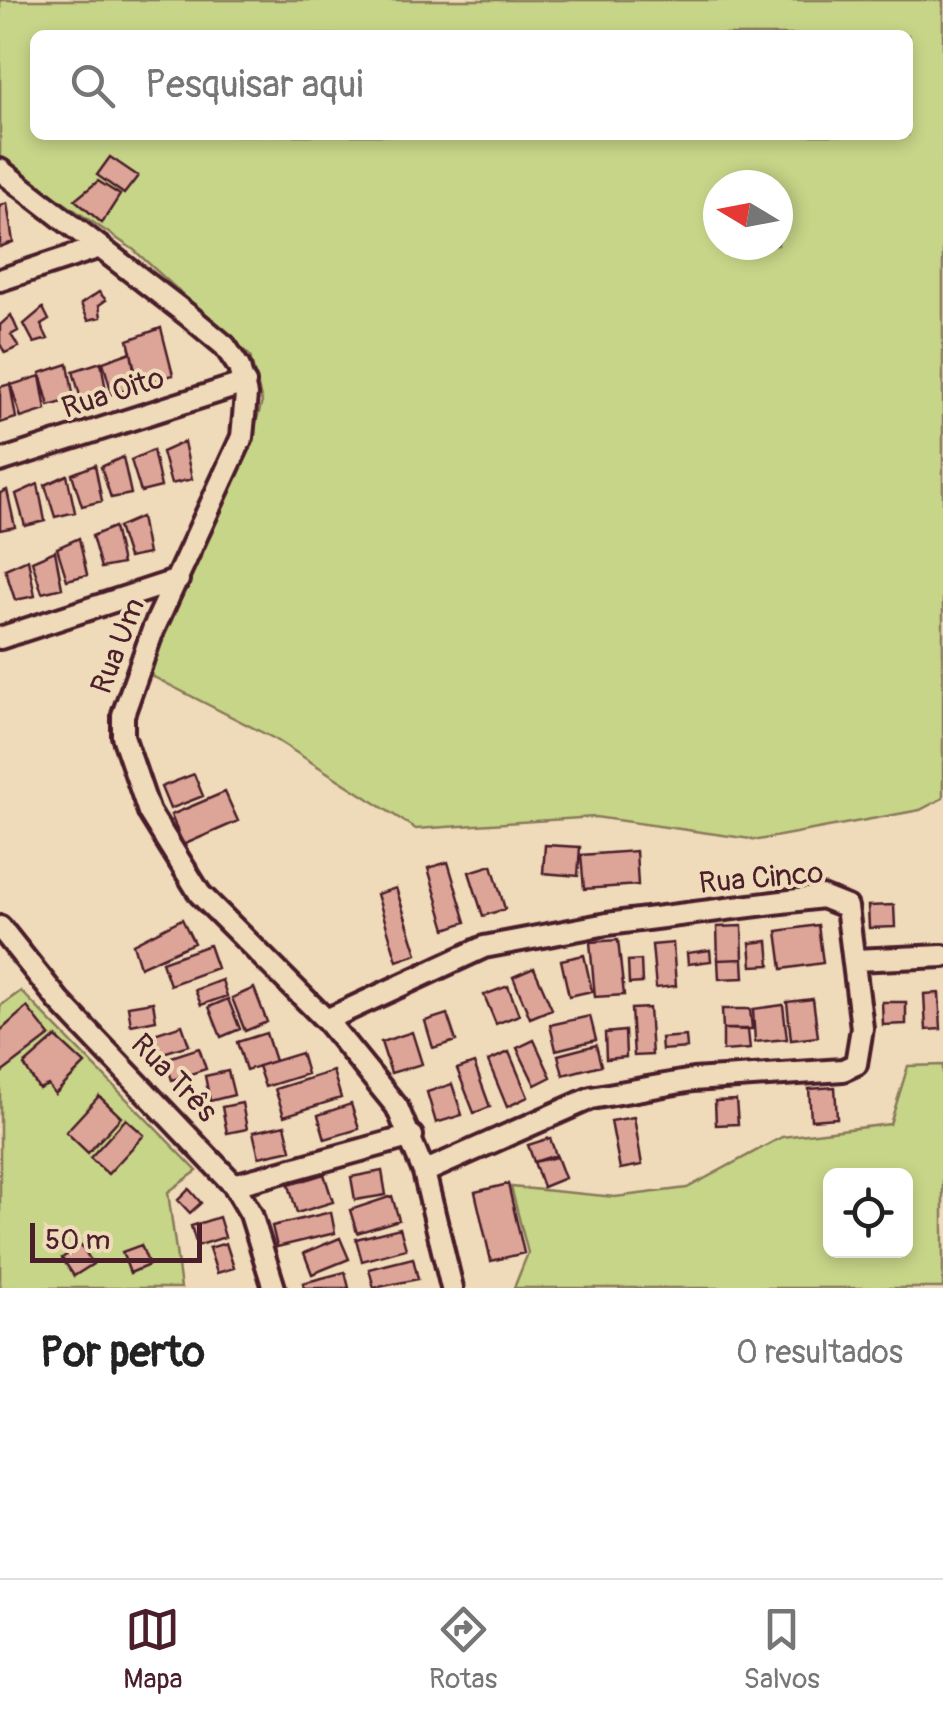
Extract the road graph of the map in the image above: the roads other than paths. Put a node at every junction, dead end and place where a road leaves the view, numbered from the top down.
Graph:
1 (0, 170) edge
2 (100, 248) junction
3 (0, 280) edge
4 (244, 383) junction
5 (0, 461) edge
6 (178, 580) junction
7 (0, 638) edge
8 (0, 927) edge
9 (943, 956) edge
10 (855, 960) junction
11 (326, 1020) junction
12 (412, 1136) junction
13 (424, 1172) junction
14 (234, 1185) junction
15 (274, 1288) edge
16 (452, 1288) edge

1 - 2 street
2 - 3 street
2 - 4 street
4 - 5 street, Rua Oito
4 - 6 street, Rua Um
6 - 7 street
6 - 11 street, Rua Um
8 - 14 street, Rua Três
9 - 10 street
10 - 11 street, Rua Cinco
10 - 13 street, Rua Cinco
11 - 12 street, Rua Um
12 - 13 street, Rua Um
12 - 14 street
13 - 16 street, Rua Um
14 - 15 street, Rua Três

